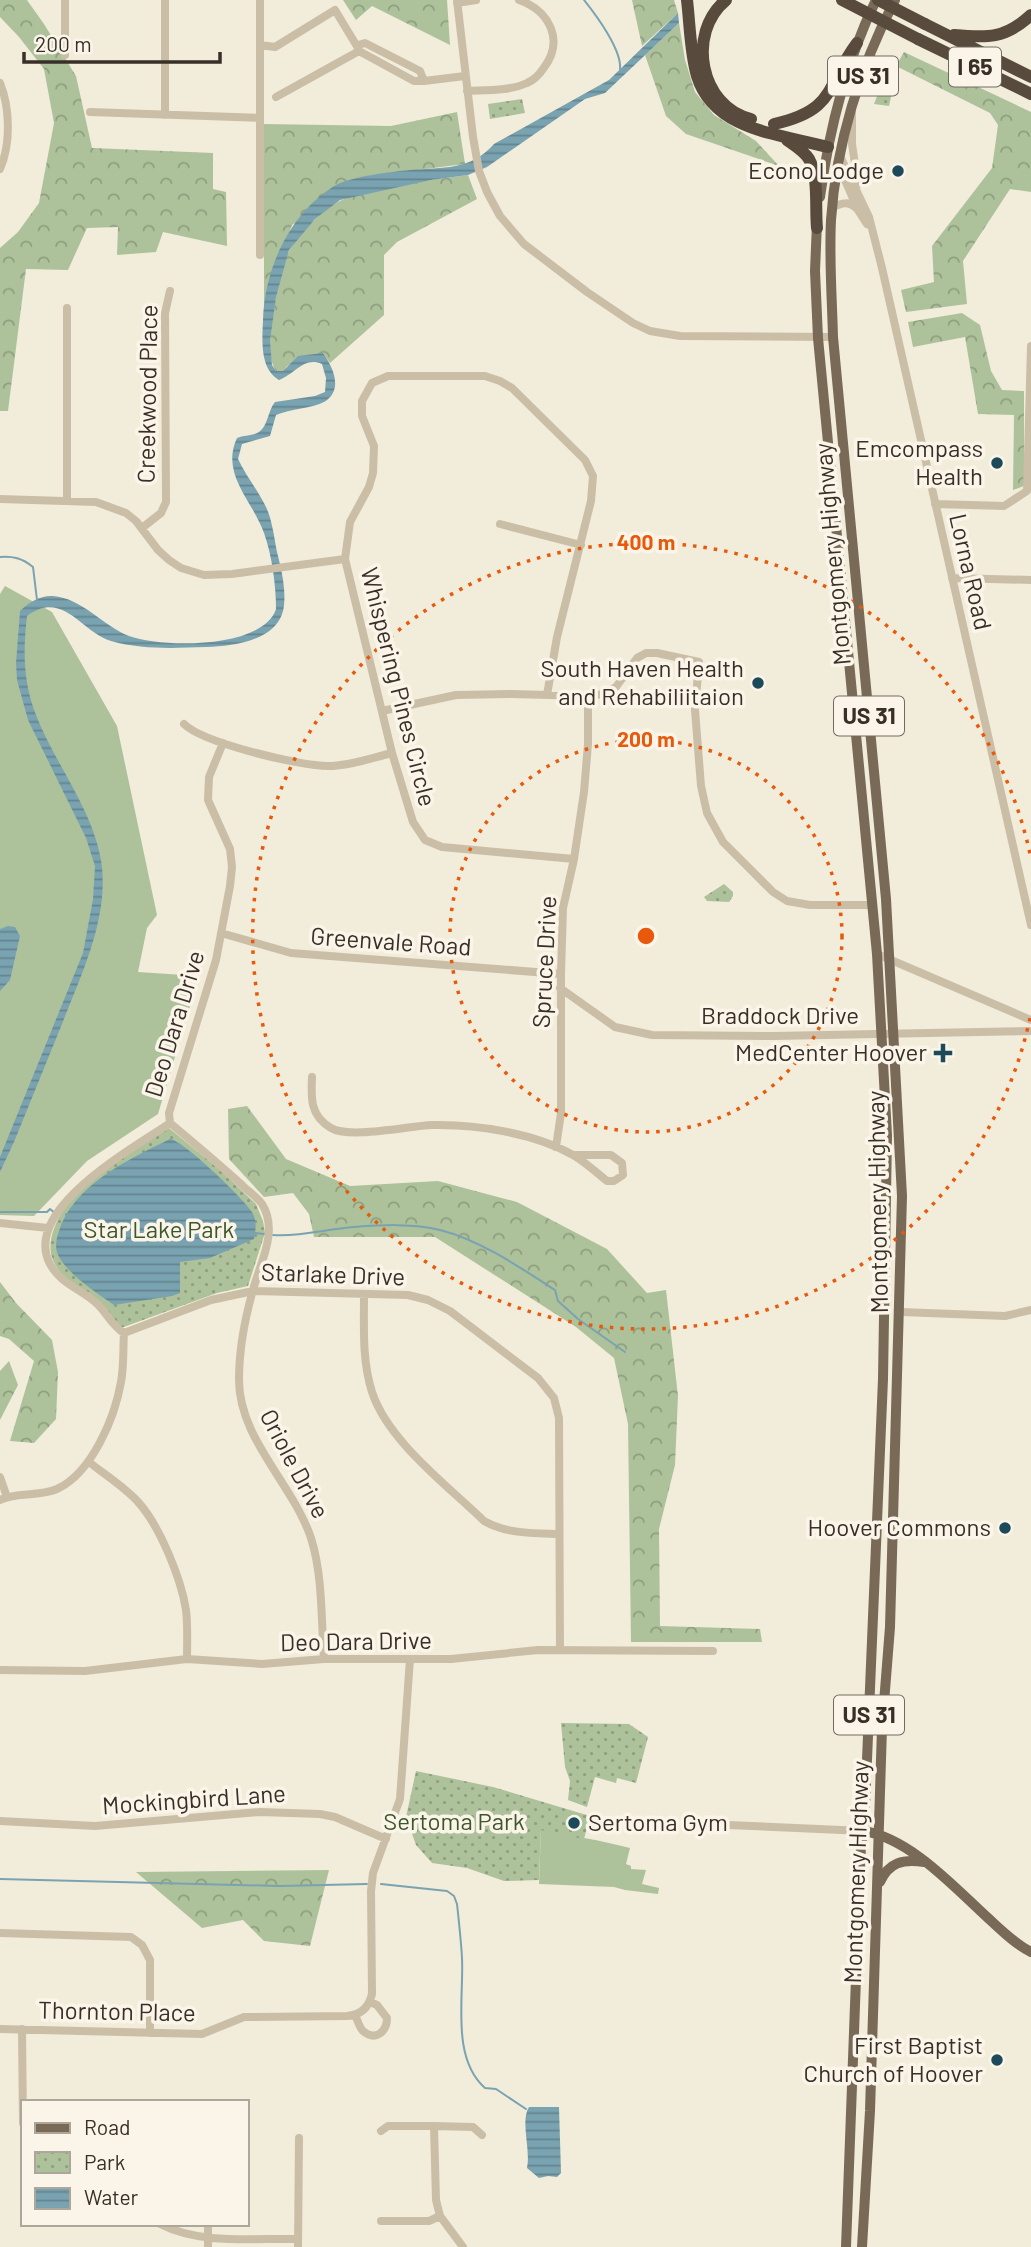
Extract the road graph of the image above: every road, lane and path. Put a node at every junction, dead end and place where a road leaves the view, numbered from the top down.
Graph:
1 (65, 0) edge
2 (165, 0) edge
3 (260, 0) edge
4 (476, 0) edge
5 (519, 0) edge
6 (687, 0) edge
7 (726, 0) edge
8 (842, 0) edge
9 (877, 0) edge
10 (895, 0) edge
11 (457, 1) edge
12 (1031, 15) edge
13 (945, 34) junction
14 (857, 44) junction
15 (260, 45) junction
16 (358, 48) junction
17 (65, 55) dead end
18 (466, 76) junction
19 (1031, 77) edge
20 (0, 83) edge
21 (467, 91) junction
22 (1031, 94) edge
23 (276, 97) dead end
24 (852, 106) junction
25 (90, 112) dead end
26 (165, 115) junction
27 (260, 118) junction
28 (774, 129) junction
29 (829, 143) junction
30 (839, 160) junction
31 (0, 169) edge
32 (859, 194) junction
33 (833, 207) junction
34 (858, 210) junction
35 (817, 228) junction
36 (870, 229) junction
37 (260, 255) dead end
38 (170, 291) dead end
39 (66, 308) dead end
40 (833, 337) junction
41 (818, 338) junction
42 (1031, 346) edge
43 (0, 499) edge
44 (67, 501) junction
45 (935, 504) junction
46 (500, 524) dead end
47 (142, 528) junction
48 (581, 545) junction
49 (345, 559) junction
50 (952, 578) junction
51 (1031, 580) edge
52 (547, 695) junction
53 (588, 696) junction
54 (382, 710) junction
55 (184, 724) dead end
56 (223, 743) junction
57 (392, 753) junction
58 (574, 859) junction
59 (872, 905) junction
60 (1031, 925) edge
61 (221, 933) junction
62 (877, 954) junction
63 (890, 961) junction
64 (561, 974) junction
65 (561, 988) junction
66 (1031, 1020) edge
67 (1031, 1031) edge
68 (881, 1034) junction
69 (895, 1034) junction
70 (312, 1077) dead end
71 (170, 1123) junction
72 (555, 1147) junction
73 (573, 1155) junction
74 (0, 1223) edge
75 (48, 1228) junction
76 (253, 1291) junction
77 (364, 1295) junction
78 (1031, 1310) edge
79 (901, 1312) junction
80 (124, 1333) junction
81 (89, 1462) junction
82 (0, 1477) edge
83 (3, 1499) edge
84 (559, 1534) junction
85 (560, 1650) junction
86 (713, 1651) dead end
87 (187, 1659) junction
88 (324, 1659) junction
89 (410, 1659) junction
90 (0, 1671) edge
91 (0, 1821) edge
92 (727, 1825) dead end
93 (864, 1831) junction
94 (878, 1833) junction
95 (386, 1839) junction
96 (925, 1863) junction
97 (877, 1889) junction
98 (0, 1933) edge
99 (1028, 1949) edge
100 (370, 2002) junction
101 (355, 2015) junction
102 (0, 2029) edge
103 (22, 2029) junction
104 (149, 2033) junction
105 (23, 2100) edge
106 (434, 2126) junction
107 (382, 2132) dead end
108 (482, 2134) dead end
109 (299, 2138) dead end
110 (440, 2216) junction
111 (381, 2221) dead end
112 (165, 2226) edge
113 (208, 2226) edge
114 (208, 2237) junction
115 (298, 2243) edge
116 (208, 2247) edge
117 (463, 2247) edge
118 (846, 2247) edge
119 (862, 2247) edge

1 - 17 street
2 - 26 street
3 - 15 street
4 - 11 street
5 - 21 street
6 - 28 highway
7 - 28 highway
8 - 22 highway, I 65, bridge
9 - 13 highway, I 65, bridge
9 - 14 main road, Montgomery Highway / US 31
10 - 24 main road, Montgomery Highway / US 31
11 - 18 street
12 - 13 highway
13 - 19 highway, I 65
14 - 28 highway
14 - 29 main road, Montgomery Highway / US 31
15 - 16 street
15 - 27 street
16 - 18 street
16 - 23 street
18 - 21 street
20 - 31 street
21 - 41 street
24 - 30 main road, Montgomery Highway / US 31
24 - 32 street
25 - 26 street
26 - 27 street
27 - 37 street
28 - 29 highway
28 - 35 highway
29 - 30 main road
29 - 35 main road, Montgomery Highway / US 31
30 - 32 street, Lorna Road
30 - 33 main road, Montgomery Highway / US 31
30 - 34 street, Lorna Road
32 - 36 street, Lorna Road
33 - 34 street
33 - 40 main road, Montgomery Highway / US 31
34 - 36 street, Lorna Road
35 - 41 main road, Montgomery Highway / US 31
36 - 45 street, Lorna Road
38 - 47 street, Creekwood Place
39 - 44 street
40 - 41 street
40 - 63 main road, Montgomery Highway / US 31
41 - 59 main road, Montgomery Highway / US 31
42 - 45 street
43 - 44 street
44 - 47 street
45 - 50 street, Lorna Road
46 - 48 street
47 - 49 street
48 - 49 street, Whispering Pines Circle
48 - 52 street, Whispering Pines Circle
49 - 54 street, Whispering Pines Circle
50 - 51 street
50 - 60 street, Lorna Road
52 - 53 street
52 - 54 street
53 - 58 street, Spruce Drive
53 - 59 street
54 - 57 street, Whispering Pines Circle
55 - 56 street
56 - 57 street
56 - 61 street, Deo Dara Drive
57 - 58 street, Whispering Pines Circle
58 - 64 street, Spruce Drive
59 - 62 main road, Montgomery Highway / US 31
61 - 64 street, Greenvale Road
61 - 71 street, Deo Dara Drive
62 - 63 street
62 - 68 main road, Montgomery Highway / US 31
63 - 66 street
63 - 69 main road, Montgomery Highway / US 31
64 - 65 street, Spruce Drive
65 - 68 street, Braddock Drive
65 - 72 street, Spruce Drive
67 - 69 street, Braddock Drive
68 - 69 street, Braddock Drive
68 - 93 main road, Montgomery Highway / US 31
69 - 79 main road, Montgomery Highway / US 31
70 - 72 street
71 - 75 street, Deo Dara Drive
71 - 76 street, Oriole Drive
72 - 73 street
73 - 73 street
74 - 75 street
75 - 80 street
76 - 77 street, Starlake Drive
76 - 80 street, Starlake Drive
76 - 88 street, Oriole Drive
77 - 84 street
77 - 84 street, Starlake Drive
78 - 79 street
79 - 94 main road, Montgomery Highway / US 31
80 - 81 street
81 - 83 street
81 - 87 street
82 - 83 street
84 - 85 street, Starlake Drive
85 - 86 street, Deo Dara Drive
85 - 89 street, Deo Dara Drive
87 - 88 street, Deo Dara Drive
87 - 90 street, Deo Dara Drive
88 - 89 street, Deo Dara Drive
89 - 95 street
91 - 95 street, Mockingbird Lane
92 - 93 street
93 - 94 main road
93 - 118 main road, Montgomery Highway / US 31
94 - 96 main road
94 - 97 main road, Montgomery Highway / US 31
95 - 100 street
96 - 97 main road
96 - 99 main road
97 - 119 main road, Montgomery Highway / US 31
98 - 104 street
100 - 101 street
100 - 101 street
101 - 104 street, Thornton Place
102 - 103 street, Thornton Place
103 - 104 street, Thornton Place
103 - 105 street
106 - 107 street
106 - 108 street
106 - 110 street
109 - 115 street
110 - 111 street
110 - 117 street
112 - 114 street
113 - 114 street
114 - 115 street
114 - 116 street

